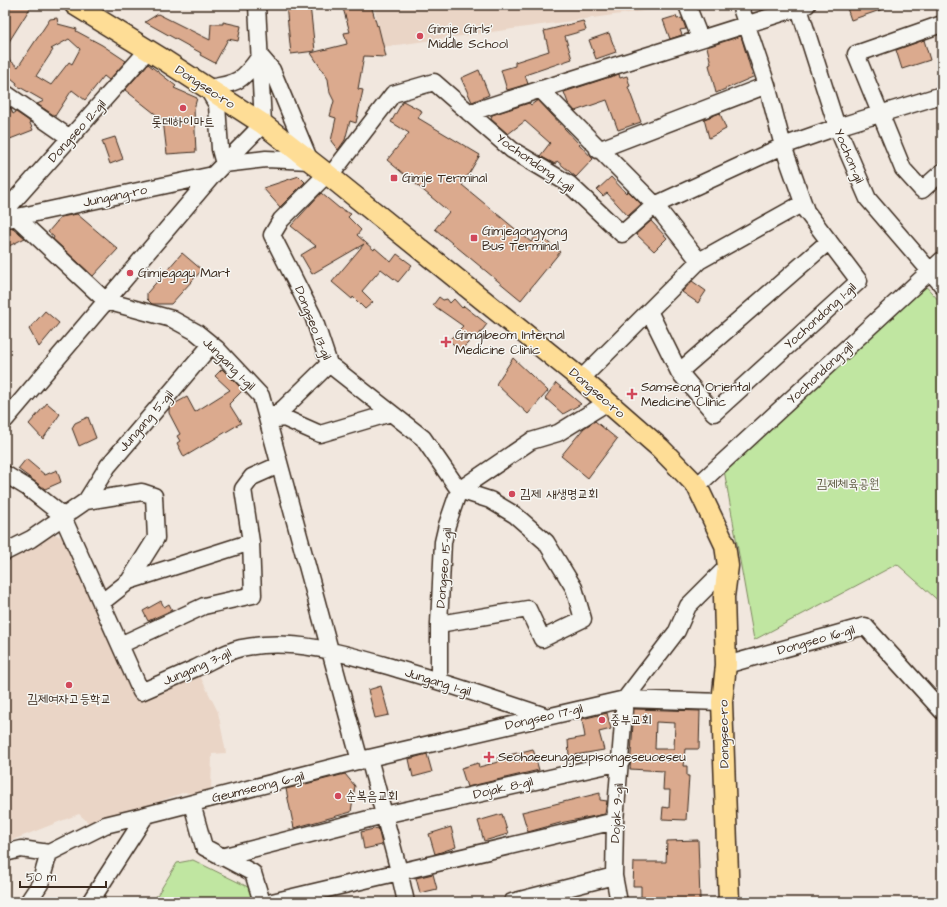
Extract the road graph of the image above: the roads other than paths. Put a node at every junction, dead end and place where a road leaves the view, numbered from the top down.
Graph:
1 (75, 5) edge
2 (257, 5) edge
3 (687, 5) edge
4 (740, 5) edge
5 (801, 6) edge
6 (942, 24) edge
7 (747, 25) junction
8 (700, 38) junction
9 (148, 50) junction
10 (260, 56) junction
11 (767, 85) junction
12 (207, 88) junction
13 (540, 89) junction
14 (5, 94) edge
15 (942, 95) edge
16 (469, 113) junction
17 (882, 114) junction
18 (263, 124) junction
19 (837, 127) junction
20 (70, 138) junction
21 (783, 146) junction
22 (598, 150) junction
23 (310, 160) junction
24 (219, 169) junction
25 (942, 172) edge
26 (329, 175) junction
27 (803, 203) junction
28 (654, 205) junction
29 (9, 216) edge
30 (829, 242) junction
31 (699, 260) junction
32 (942, 260) edge
33 (930, 271) junction
34 (942, 285) edge
35 (106, 301) junction
36 (649, 311) junction
37 (211, 344) junction
38 (329, 364) junction
39 (678, 372) junction
40 (581, 378) junction
41 (608, 402) junction
42 (391, 413) junction
43 (5, 420) edge
44 (269, 420) junction
45 (279, 465) junction
46 (5, 474) edge
47 (697, 486) junction
48 (459, 490) junction
49 (86, 501) junction
50 (62, 515) junction
51 (251, 542) junction
52 (5, 552) edge
53 (728, 566) junction
54 (129, 581) junction
55 (101, 603) junction
56 (439, 624) junction
57 (120, 645) junction
58 (330, 649) junction
59 (726, 665) junction
60 (439, 681) junction
61 (625, 699) junction
62 (722, 702) junction
63 (942, 711) edge
64 (546, 716) junction
65 (364, 760) junction
66 (621, 762) junction
67 (192, 804) junction
68 (146, 814) junction
69 (384, 815) junction
70 (615, 821) junction
71 (5, 853) edge
72 (49, 853) junction
73 (221, 857) junction
74 (399, 871) junction
75 (614, 876) junction
76 (28, 902) edge
77 (90, 902) edge
78 (262, 902) edge
79 (272, 902) edge
80 (406, 902) edge
81 (512, 902) edge
82 (619, 902) edge
83 (729, 902) edge

1 - 9 main road, Dongseo-ro
2 - 10 street
3 - 8 street
4 - 7 street, Yochondong 1-gil
5 - 7 street
5 - 19 street, Yochon-gil
6 - 17 street
7 - 8 street
7 - 11 street, Yochondong 1-gil
8 - 13 street
9 - 12 main road, Dongseo-ro
9 - 20 street, Dongseo 12-gil
10 - 12 street
10 - 18 street
10 - 23 street
11 - 21 street, Yochondong 1-gil
11 - 22 street
12 - 18 main road, Dongseo-ro
12 - 24 street
13 - 16 street
13 - 22 street
14 - 20 street
15 - 17 street
16 - 26 street
16 - 28 street, Yochondong 1-gil
17 - 19 street
17 - 25 street
18 - 23 main road, Dongseo-ro
18 - 24 street
19 - 21 street
19 - 33 street, Yochon-gil
20 - 29 street, Dongseo 12-gil
21 - 27 street, Yochondong 1-gil
21 - 28 street, Yochondong 1-gil
22 - 28 street
23 - 24 street, Jungang-ro
23 - 26 main road, Dongseo-ro
24 - 29 street, Jungang-ro
24 - 35 street
26 - 38 street, Dongseo 13-gil
26 - 40 main road, Dongseo-ro
27 - 30 street, Yochondong 1-gil
27 - 31 street
28 - 31 street
29 - 35 street
30 - 39 street
30 - 39 street, Yochondong 1-gil
31 - 36 street
32 - 33 street, Yochondong-gil
33 - 34 street, Yochon-gil
33 - 47 street, Yochondong-gil
35 - 37 street, Jungang 1-gil
35 - 43 street
36 - 39 street, Yochondong 1-gil
36 - 40 street
37 - 44 street, Jungang 1-gil
37 - 49 street, Jungang 5-gil
38 - 42 street, Dongseo 13-gil
38 - 44 street
40 - 41 main road, Dongseo-ro
41 - 47 main road, Dongseo-ro
41 - 48 street
42 - 44 street
42 - 48 street, Dongseo 13-gil
44 - 45 street, Jungang 1-gil
45 - 51 street
45 - 58 street, Jungang 1-gil
46 - 50 street, Jungang 3-gil
47 - 53 main road, Dongseo-ro
48 - 56 street, Dongseo 15-gil
48 - 56 street, Dongseo 15-gil
49 - 50 street, Jungang 5-gil
49 - 54 street, Jungang 5-gil
50 - 52 street, Jungang 5-gil
50 - 55 street, Jungang 3-gil
51 - 54 street
51 - 57 street
53 - 59 main road, Dongseo-ro
53 - 61 street
54 - 55 street
55 - 57 street, Jungang 3-gil
56 - 60 street, Dongseo 15-gil
57 - 58 street, Jungang 3-gil
58 - 60 street, Jungang 1-gil
58 - 65 street, Jungang 1-gil
59 - 62 main road, Dongseo-ro
59 - 63 street, Dongseo 16-gil
60 - 64 street, Jungang 1-gil
61 - 62 street, Dongseo 17-gil
61 - 64 street, Dongseo 17-gil
61 - 66 street, Dojak 9-gil
62 - 83 main road, Dongseo-ro
64 - 65 street, Dongseo 17-gil
65 - 67 street, Geumseong 6-gil
65 - 69 street
66 - 69 street, Dojak 8-gil
66 - 70 street, Dojak 9-gil
67 - 68 street, Geumseong 6-gil
67 - 73 street
68 - 72 street, Geumseong 6-gil
68 - 77 street
69 - 73 street, Dojak 8-gil
69 - 74 street
70 - 74 street
70 - 75 street, Dojak 9-gil
71 - 72 street
72 - 76 street
73 - 78 street
74 - 79 street
74 - 80 street
75 - 81 street
75 - 82 street, Dojak 9-gil

